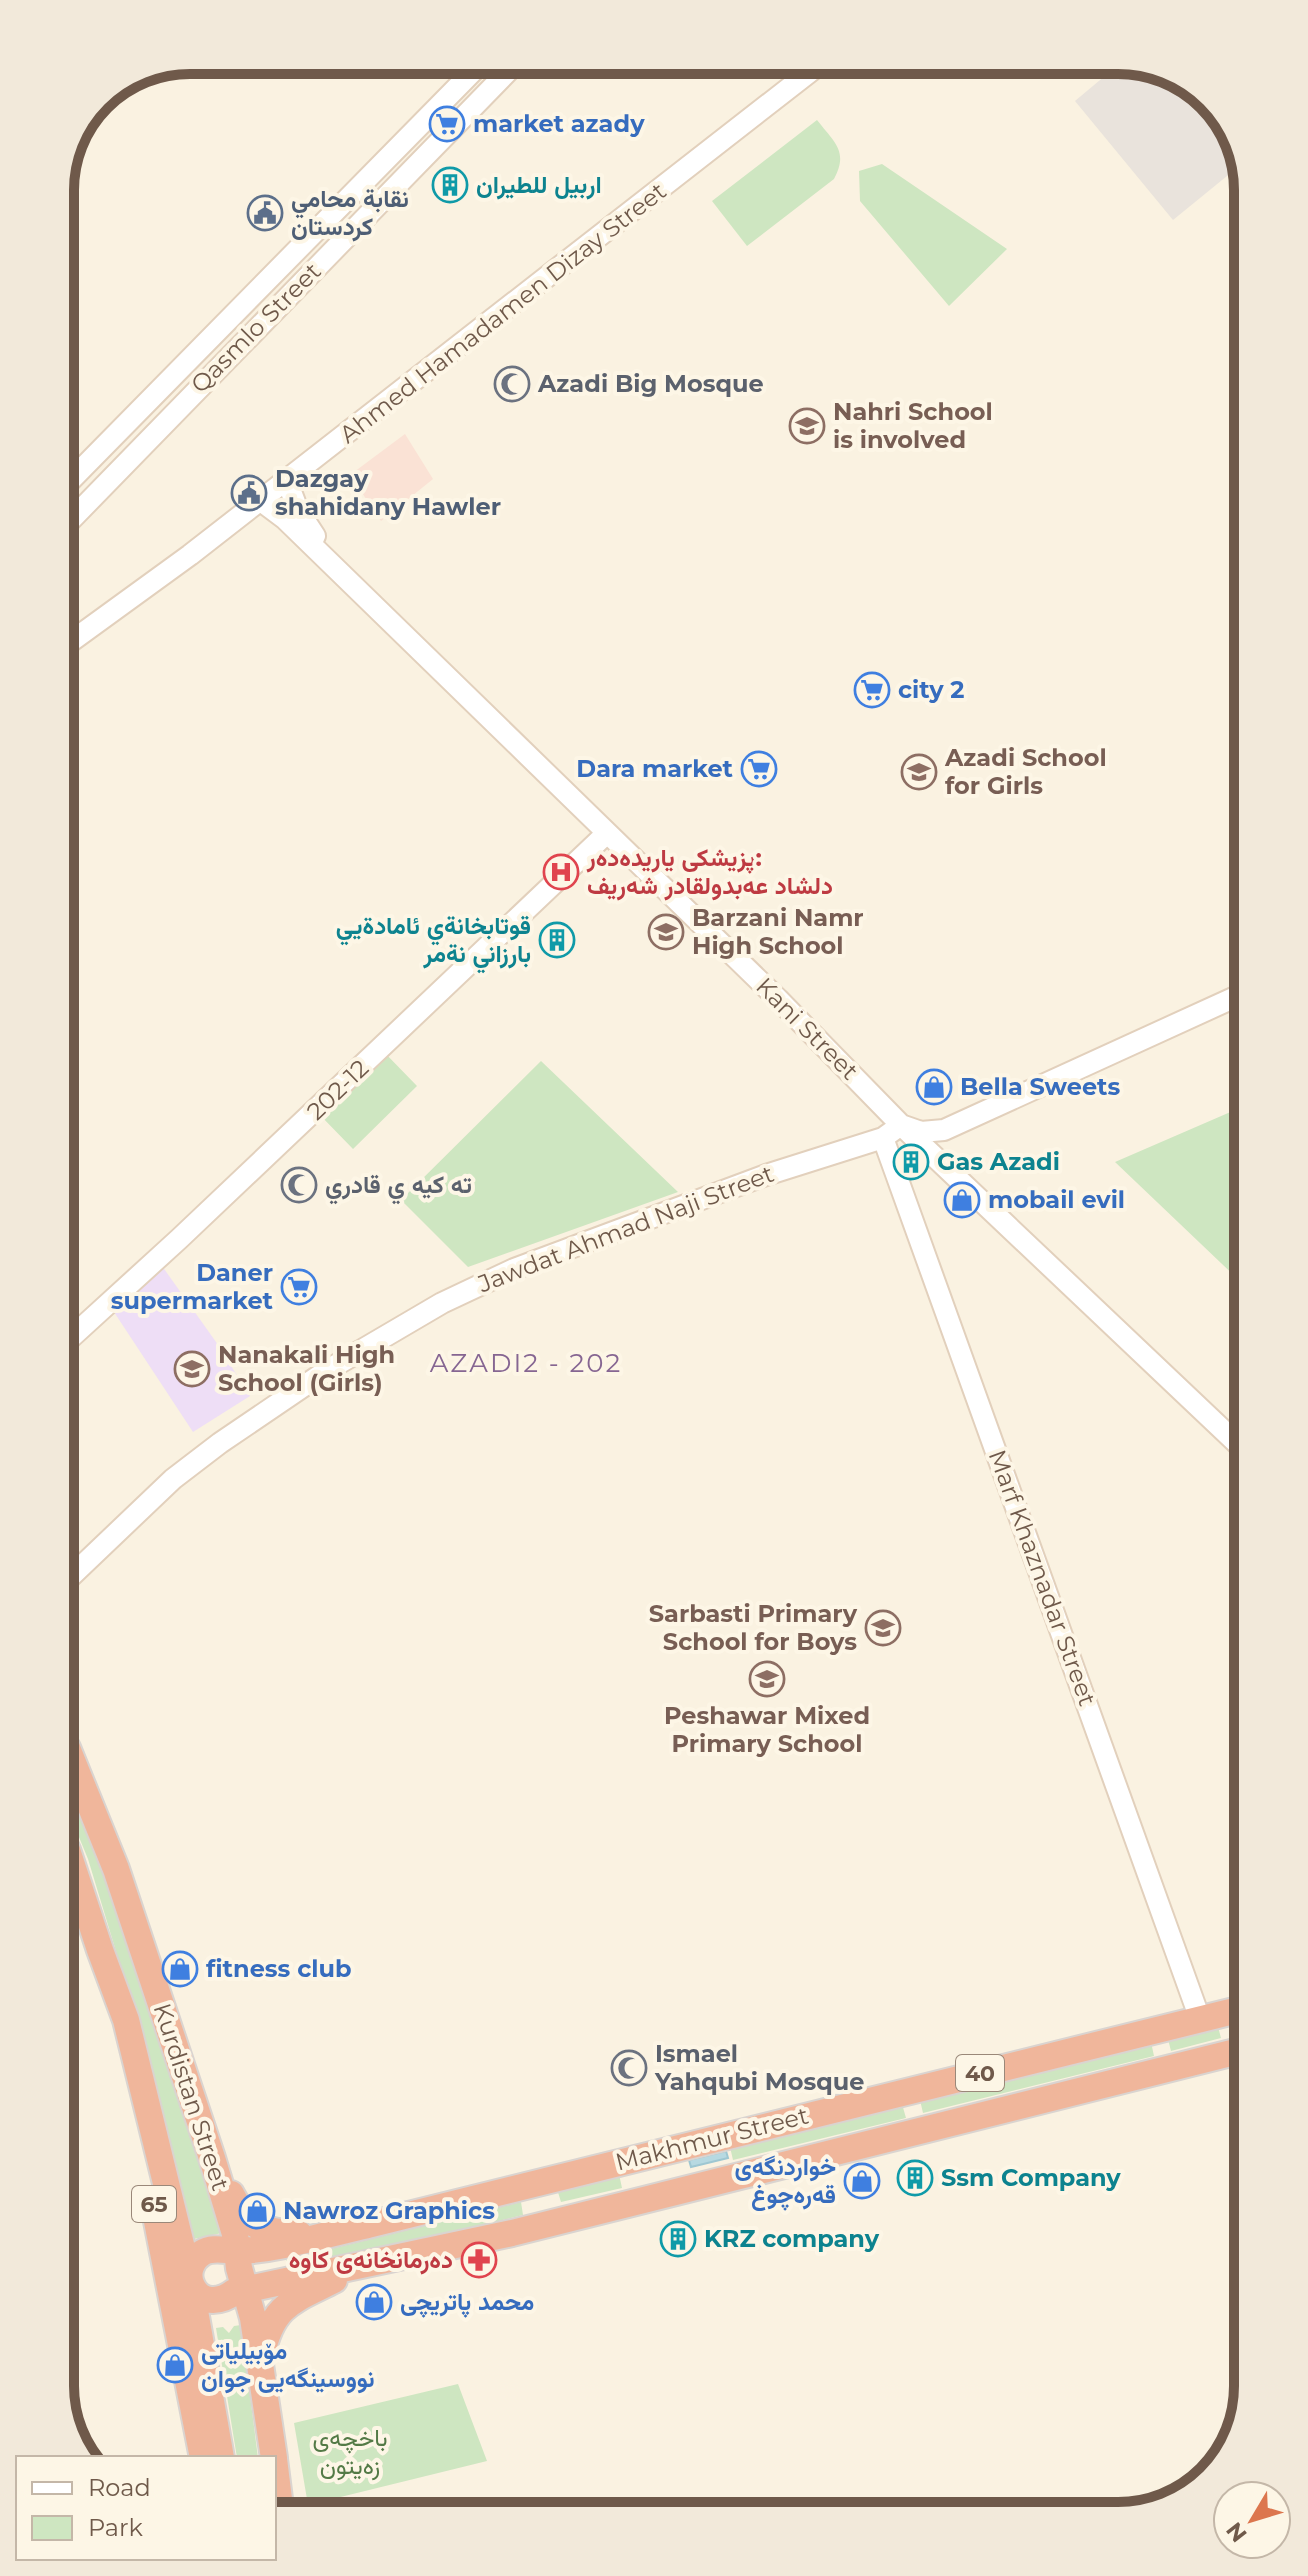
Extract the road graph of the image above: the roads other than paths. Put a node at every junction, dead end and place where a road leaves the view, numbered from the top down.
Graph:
1 (470, 74) edge
2 (505, 74) edge
3 (807, 74) edge
4 (255, 292) junction
5 (274, 310) junction
6 (74, 477) edge
7 (287, 481) junction
8 (261, 501) junction
9 (74, 517) edge
10 (339, 573) junction
11 (74, 639) edge
12 (607, 833) junction
13 (1234, 998) edge
14 (901, 1125) junction
15 (883, 1138) junction
16 (74, 1335) edge
17 (1234, 1441) edge
18 (74, 1573) edge
19 (74, 1765) edge
20 (74, 1871) edge
21 (100, 1950) junction
22 (1234, 2011) edge
23 (1200, 2019) junction
24 (1234, 2052) edge
25 (212, 2158) junction
26 (555, 2179) junction
27 (568, 2218) junction
28 (322, 2235) junction
29 (358, 2267) junction
30 (236, 2270) junction
31 (189, 2277) junction
32 (260, 2360) junction
33 (203, 2456) edge
34 (221, 2456) edge
35 (274, 2456) edge
36 (276, 2475) edge
37 (279, 2502) edge

1 - 4 street, Qasmlo Street
2 - 5 street, Qasmlo Street
3 - 7 street, Ahmed Hamadamen Dizay Street
4 - 5 street
4 - 6 street, Qasmlo Street
5 - 9 street, Qasmlo Street
7 - 8 street, Ahmed Hamadamen Dizay Street
7 - 10 street, Kani Street
8 - 10 street, Kani Street
8 - 11 street, Ahmed Hamadamen Dizay Street
10 - 12 street, Kani Street
12 - 14 street, Kani Street
12 - 16 street, 202-12
13 - 14 street
14 - 15 street, Jawdat Ahmad Naji Street
14 - 17 street, Kani Street
15 - 18 street, Jawdat Ahmad Naji Street
15 - 23 street, Marf Khaznadar Street
19 - 25 highway, Kurdistan Street
20 - 21 highway, Kurdistan Street / 65
21 - 31 highway, Kurdistan Street / 65
21 - 33 highway, Kurdistan Street / 65
22 - 23 highway, Makhmur Street / 40
23 - 26 highway, Makhmur Street / 40
24 - 27 highway, Makhmur Street / 40
25 - 28 highway
25 - 30 highway, Kurdistan Street
26 - 27 highway
26 - 28 highway, Makhmur Street / 40
27 - 29 highway, Makhmur Street / 40
28 - 30 highway, Makhmur Street / 40
29 - 30 highway, Makhmur Street / 40
29 - 32 highway
30 - 31 highway, Makhmur Street / 40
30 - 31 highway, Makhmur Street / 40
30 - 32 highway, Kurdistan Street
31 - 34 highway, Kurdistan Street / 65
32 - 35 highway, Kurdistan Street
36 - 37 highway, Kurdistan Street

